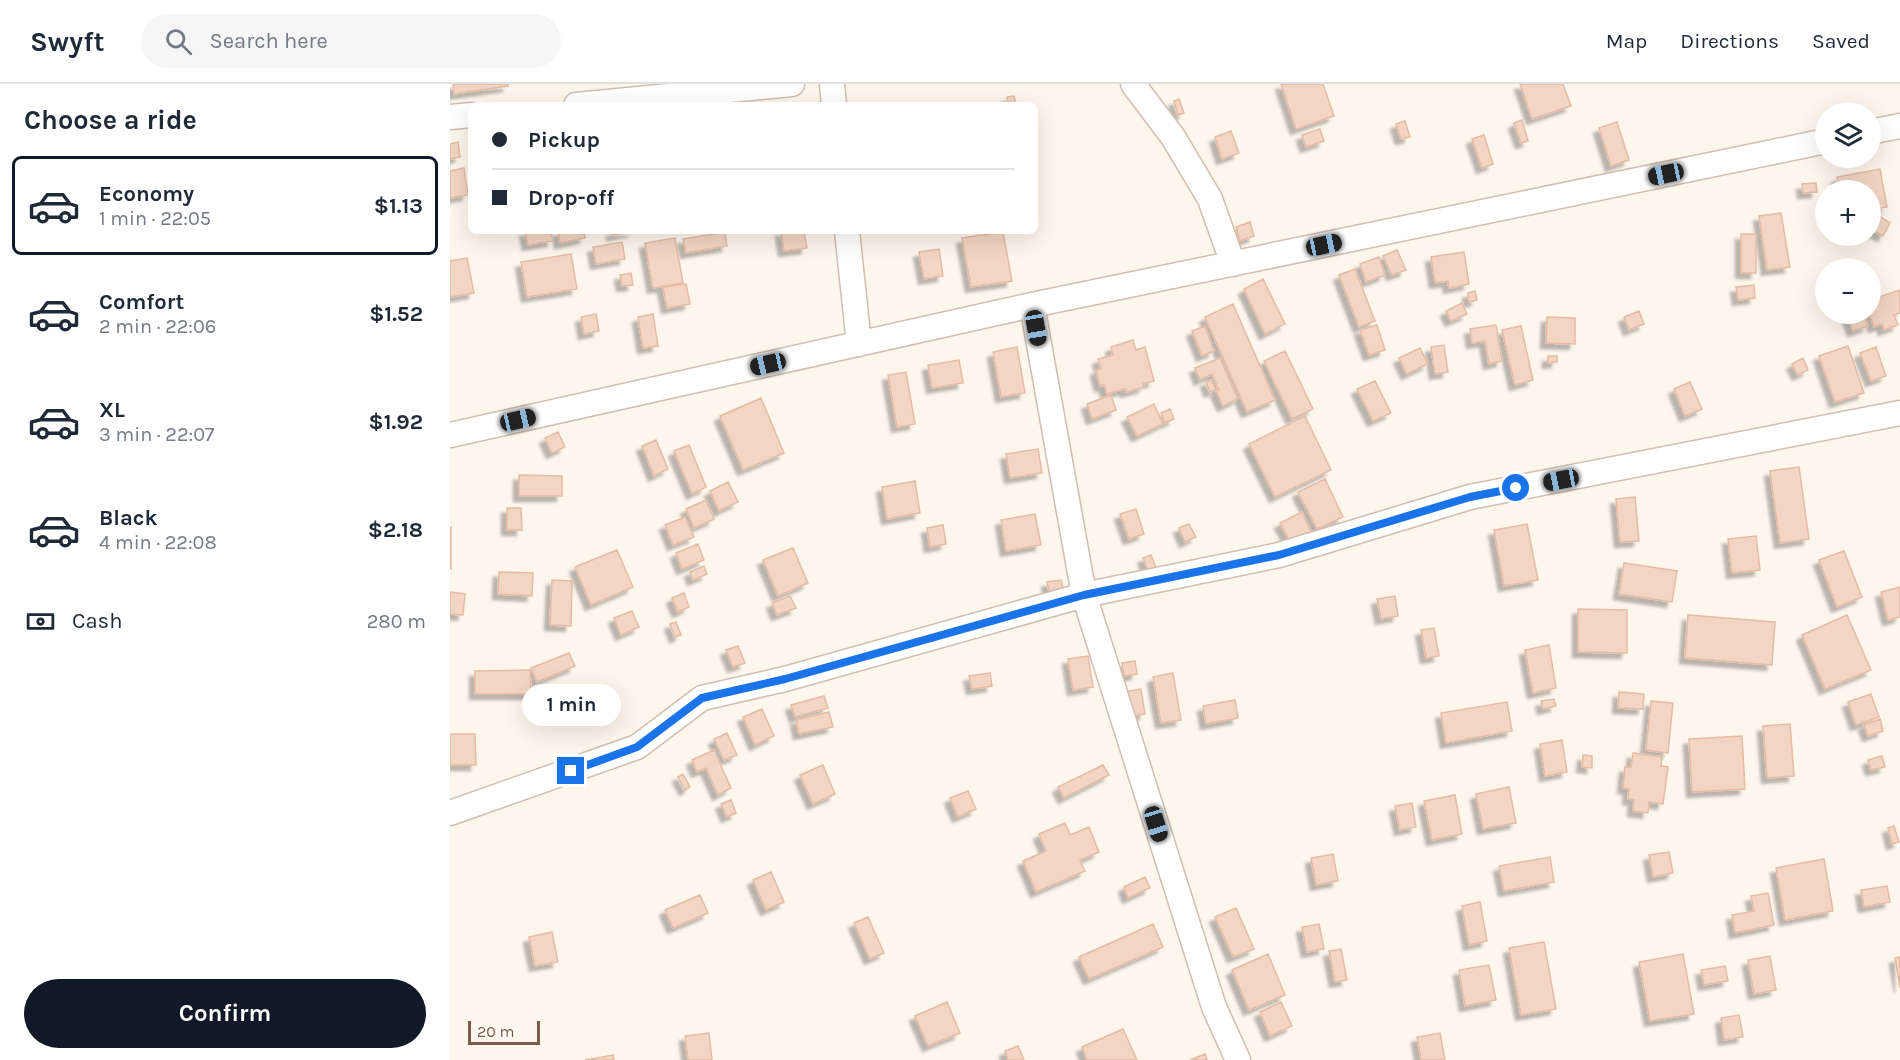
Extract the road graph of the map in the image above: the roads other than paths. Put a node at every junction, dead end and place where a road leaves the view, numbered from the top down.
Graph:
1 (792, 84) edge
2 (832, 84) edge
3 (1133, 84) edge
4 (607, 102) edge
5 (834, 102) edge
6 (468, 115) edge
7 (450, 117) edge
8 (1900, 128) edge
9 (1881, 131) edge
10 (1815, 143) edge
11 (847, 234) edge
12 (1233, 264) junction
13 (1032, 305) junction
14 (859, 344) junction
15 (1900, 413) edge
16 (450, 435) edge
17 (1084, 595) junction
18 (450, 813) edge
19 (1238, 1060) edge

1 - 4 street
2 - 5 street
3 - 12 street
6 - 7 street
8 - 9 street
10 - 12 street
11 - 14 street
12 - 13 street
13 - 14 street
13 - 17 street
14 - 16 street
15 - 17 street
17 - 18 street
17 - 19 street

